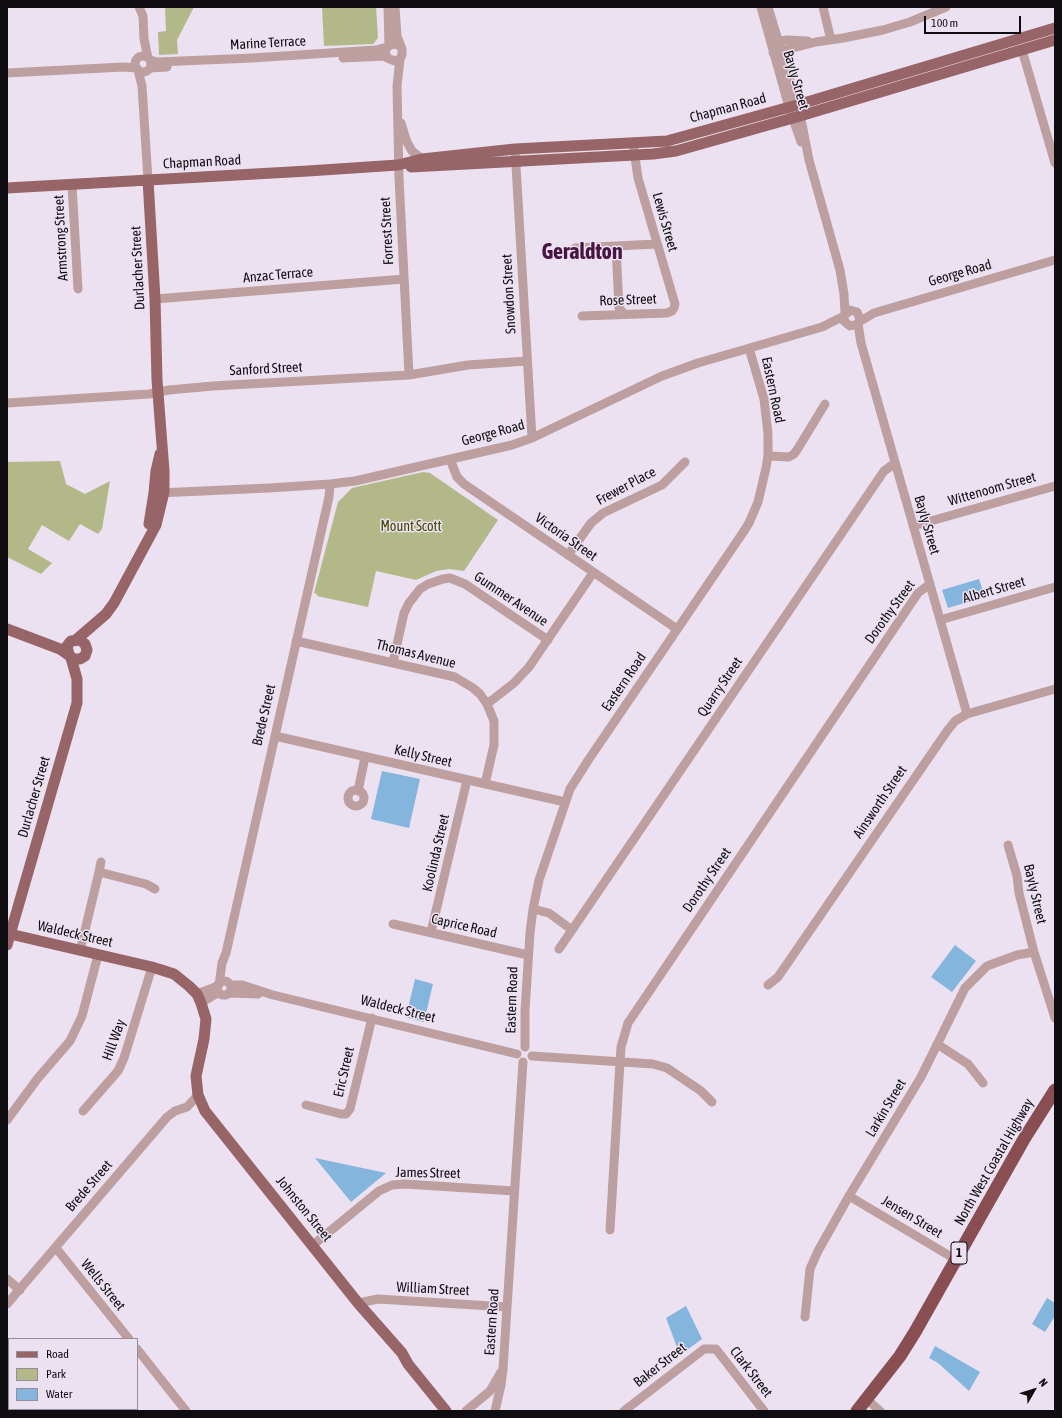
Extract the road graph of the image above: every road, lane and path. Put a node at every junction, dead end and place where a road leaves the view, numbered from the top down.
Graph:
1 (388, 7) edge
2 (395, 7) edge
3 (761, 7) edge
4 (768, 7) edge
5 (823, 7) edge
6 (946, 7) edge
7 (142, 10) edge
8 (1055, 28) edge
9 (144, 39) junction
10 (831, 40) junction
11 (1055, 40) edge
12 (774, 41) junction
13 (816, 42) junction
14 (401, 47) junction
15 (1022, 50) junction
16 (387, 52) junction
17 (777, 52) junction
18 (400, 59) junction
19 (145, 66) junction
20 (7, 73) edge
21 (397, 86) junction
22 (793, 106) junction
23 (398, 114) junction
24 (796, 117) junction
25 (633, 143) junction
26 (515, 149) junction
27 (634, 155) junction
28 (422, 159) junction
29 (516, 161) junction
30 (1055, 163) edge
31 (398, 164) junction
32 (148, 180) junction
33 (72, 185) junction
34 (7, 188) edge
35 (657, 244) junction
36 (616, 247) junction
37 (575, 248) dead end
38 (1055, 260) edge
39 (404, 279) junction
40 (78, 289) dead end
41 (844, 294) junction
42 (155, 299) junction
43 (674, 308) joint
44 (856, 311) junction
45 (874, 312) junction
46 (624, 314) junction
47 (844, 314) junction
48 (582, 316) dead end
49 (853, 324) junction
50 (822, 327) junction
51 (749, 348) junction
52 (527, 361) junction
53 (409, 375) junction
54 (158, 392) junction
55 (7, 403) edge
56 (825, 404) dead end
57 (532, 438) junction
58 (768, 456) junction
59 (450, 459) junction
60 (685, 462) dead end
61 (895, 463) junction
62 (330, 484) junction
63 (1055, 486) edge
64 (159, 492) junction
65 (913, 526) junction
66 (568, 555) junction
67 (593, 573) junction
68 (930, 584) junction
69 (1055, 587) edge
70 (940, 620) junction
71 (95, 624) junction
72 (7, 629) edge
73 (677, 629) junction
74 (75, 640) junction
75 (548, 640) junction
76 (296, 641) junction
77 (40, 642) junction
78 (85, 654) junction
79 (70, 656) junction
80 (393, 662) junction
81 (77, 679) junction
82 (1055, 690) edge
83 (487, 704) junction
84 (967, 714) junction
85 (275, 736) junction
86 (365, 757) junction
87 (467, 780) junction
88 (485, 784) junction
89 (358, 790) dead end
90 (565, 802) junction
91 (1008, 845) dead end
92 (101, 862) dead end
93 (99, 872) junction
94 (155, 889) dead end
95 (533, 909) junction
96 (393, 924) dead end
97 (572, 930) junction
98 (431, 932) junction
99 (10, 934) junction
100 (7, 945) edge
101 (559, 949) dead end
102 (80, 951) junction
103 (1034, 952) junction
104 (98, 955) junction
105 (528, 956) junction
106 (152, 967) junction
107 (768, 985) dead end
108 (224, 987) junction
109 (199, 999) junction
110 (372, 1018) junction
111 (1055, 1018) edge
112 (937, 1044) junction
113 (525, 1047) junction
114 (516, 1054) junction
115 (532, 1056) junction
116 (523, 1062) junction
117 (620, 1062) junction
118 (983, 1083) dead end
119 (1055, 1090) edge
120 (198, 1095) junction
121 (712, 1102) dead end
122 (1055, 1102) edge
123 (306, 1104) dead end
124 (83, 1111) dead end
125 (7, 1120) edge
126 (514, 1191) junction
127 (849, 1196) junction
128 (610, 1230) dead end
129 (313, 1245) junction
130 (56, 1248) junction
131 (958, 1261) junction
132 (7, 1279) edge
133 (20, 1290) junction
134 (358, 1303) junction
135 (7, 1304) edge
136 (507, 1307) junction
137 (805, 1317) dead end
138 (128, 1338) edge
139 (716, 1349) joint
140 (138, 1350) edge
141 (402, 1354) junction
142 (503, 1369) junction
143 (872, 1408) edge
144 (626, 1410) edge
145 (186, 1411) edge
146 (446, 1411) edge
147 (454, 1411) edge
148 (466, 1411) edge
149 (495, 1411) edge
150 (764, 1411) edge
151 (857, 1411) edge

1 - 16 street, Forrest Street
2 - 14 street
3 - 12 street, Bayly Street
4 - 12 street, Bayly Street
5 - 10 street
6 - 10 street
7 - 9 street, Durlacher Street
8 - 22 main road, Chapman Road
9 - 19 street, Durlacher Street
9 - 19 street, Durlacher Street
10 - 13 street
11 - 15 main road, Chapman Road
12 - 13 street
12 - 17 street, Bayly Street
13 - 17 street
14 - 16 street
14 - 18 street
15 - 24 main road, Chapman Road
15 - 30 street
16 - 18 street
16 - 19 street, Marine Terrace
16 - 21 street, Forrest Street
17 - 22 street, Bayly Street
18 - 21 street, Forrest Street
19 - 20 street, Marine Terrace
19 - 32 street, Durlacher Street
21 - 23 street, Forrest Street
22 - 24 street, Bayly Street
22 - 25 main road, Chapman Road
23 - 28 street
23 - 31 street, Forrest Street
24 - 27 main road, Chapman Road
24 - 41 street, Bayly Street
25 - 26 main road, Chapman Road
25 - 27 street, Lewis Street
26 - 28 main road, Chapman Road
26 - 29 street, Snowdon Street
27 - 29 main road, Chapman Road
27 - 35 street, Lewis Street
28 - 31 main road, Chapman Road
29 - 31 main road, Chapman Road
29 - 52 street, Snowdon Street
31 - 32 main road, Chapman Road
31 - 39 street, Forrest Street
32 - 33 main road, Chapman Road
32 - 42 main road, Durlacher Street
33 - 34 main road, Chapman Road
33 - 40 street, Armstrong Street
35 - 36 street
35 - 43 street, Lewis Street
36 - 37 street
36 - 46 street
38 - 45 street, George Road
39 - 42 street, Anzac Terrace
39 - 53 street, Forrest Street
41 - 44 street, Bayly Street
41 - 47 street, Bayly Street
42 - 54 main road, Durlacher Street
43 - 46 street, Rose Street
44 - 45 street, George Road
44 - 47 street
44 - 49 street
45 - 49 street, George Road
46 - 48 street, Rose Street
47 - 49 street
47 - 50 street, George Road
49 - 50 street, George Road
49 - 61 street, Bayly Street
50 - 51 street, George Road
51 - 57 street, George Road
51 - 58 street, Eastern Road
52 - 53 street, Sanford Street
52 - 57 street, Snowdon Street
53 - 54 street, Sanford Street
54 - 55 street, Sanford Street
54 - 64 main road, Durlacher Street
56 - 58 street
57 - 59 street, George Road
58 - 73 street, Eastern Road
59 - 62 street, George Road
59 - 66 street, Victoria Street
60 - 66 street, Frewer Place
61 - 65 street, Bayly Street
61 - 97 street, Quarry Street
62 - 64 street, George Road
62 - 76 street, Brede Street
63 - 65 street, Wittenoom Street
64 - 71 main road, Durlacher Street
65 - 68 street, Bayly Street
66 - 67 street, Victoria Street
67 - 73 street, Victoria Street
67 - 75 street
68 - 70 street, Bayly Street
68 - 117 street, Dorothy Street
69 - 70 street, Albert Street
70 - 84 street, Bayly Street
71 - 74 main road, Durlacher Street
71 - 78 main road, Durlacher Street
72 - 77 main road
73 - 90 street, Eastern Road
74 - 77 main road
74 - 78 main road
74 - 79 main road
75 - 80 street, Gummer Avenue
75 - 83 street
76 - 80 street, Thomas Avenue
76 - 85 street, Brede Street
77 - 79 main road
78 - 79 main road
78 - 81 main road, Durlacher Street
79 - 81 main road, Durlacher Street
80 - 83 street, Thomas Avenue
81 - 99 main road, Durlacher Street
82 - 84 street, Ainsworth Street
83 - 88 street, Thomas Avenue
84 - 107 street, Ainsworth Street
85 - 86 street, Kelly Street
85 - 108 street, Brede Street
86 - 87 street, Kelly Street
86 - 89 street
87 - 88 street, Kelly Street
87 - 98 street, Koolinda Street
88 - 90 street, Kelly Street
90 - 95 street, Eastern Road
91 - 103 street, Bayly Street
92 - 93 street
93 - 94 street
93 - 102 street
95 - 97 street
95 - 105 street, Eastern Road
96 - 98 street, Caprice Road
97 - 101 street, Quarry Street
98 - 105 street, Caprice Road
99 - 100 main road, Durlacher Street
99 - 102 main road, Waldeck Street
102 - 104 main road, Waldeck Street
103 - 111 street, Bayly Street
103 - 112 street, Larkin Street
104 - 106 main road, Waldeck Street
104 - 125 street
105 - 113 street, Eastern Road
106 - 109 main road, Waldeck Street
106 - 124 street, Hill Way
108 - 109 street
108 - 110 street, Waldeck Street
109 - 120 main road, Johnston Street
110 - 114 street, Waldeck Street
110 - 123 street, Eric Street
112 - 118 street
112 - 127 street, Larkin Street
113 - 114 street
113 - 115 street
114 - 116 street
115 - 116 street
115 - 117 street
116 - 126 street, Eastern Road
117 - 121 street
117 - 128 street, Dorothy Street
119 - 131 highway, North West Coastal Highway / 1
120 - 129 main road, Johnston Street
120 - 130 street, Brede Street
122 - 131 highway, North West Coastal Highway / 1
126 - 129 street, James Street
126 - 136 street, Eastern Road
127 - 131 street, Jensen Street
127 - 137 street, Larkin Street
129 - 134 main road, Johnston Street
130 - 133 street, Brede Street
130 - 138 street, Wells Street
131 - 143 highway, North West Coastal Highway / 1
131 - 151 highway, North West Coastal Highway / 1
132 - 133 street
133 - 135 street, Brede Street
134 - 136 street, William Street
134 - 141 main road, Johnston Street
136 - 142 street, Eastern Road
139 - 144 street, Baker Street
139 - 150 street, Clark Street
140 - 145 street
141 - 146 main road, Johnston Street
141 - 147 main road, Johnston Street
142 - 148 street, Eastern Road
142 - 149 street, Eastern Road

